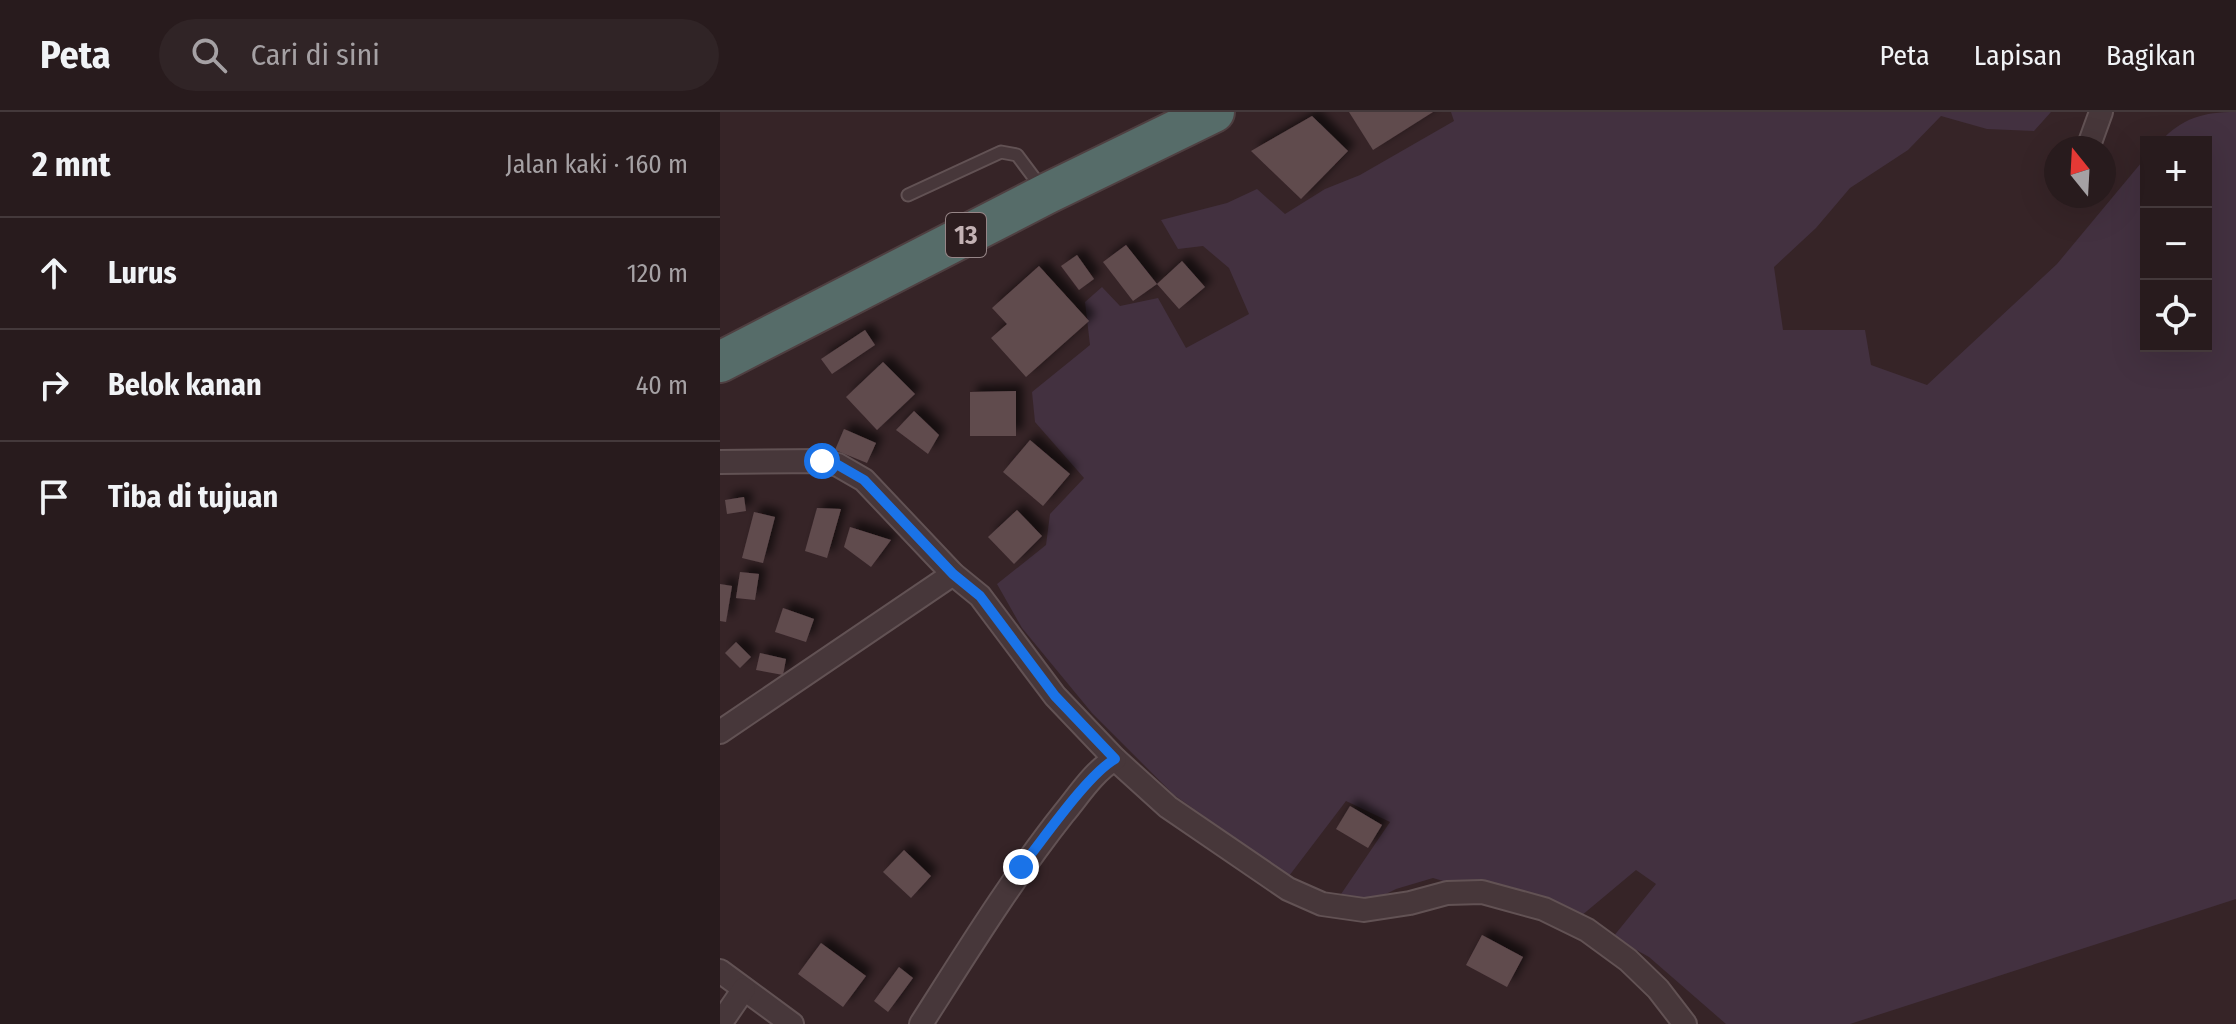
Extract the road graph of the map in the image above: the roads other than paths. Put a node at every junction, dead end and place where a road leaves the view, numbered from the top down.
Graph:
1 (1214, 112) edge
2 (2101, 112) edge
3 (2092, 136) edge
4 (1046, 194) junction
5 (908, 195) dead end
6 (720, 362) edge
7 (720, 462) edge
8 (953, 574) junction
9 (720, 732) edge
10 (1111, 761) junction
11 (720, 971) edge
12 (744, 989) junction
13 (720, 1024) edge
14 (792, 1024) edge
15 (921, 1024) edge
16 (1685, 1024) edge

1 - 4 highway, 13
2 - 3 street
4 - 5 lane
4 - 6 highway, 13
7 - 8 street
8 - 9 street
8 - 10 street
10 - 15 street
10 - 16 street
11 - 12 street
12 - 13 street
12 - 14 street

